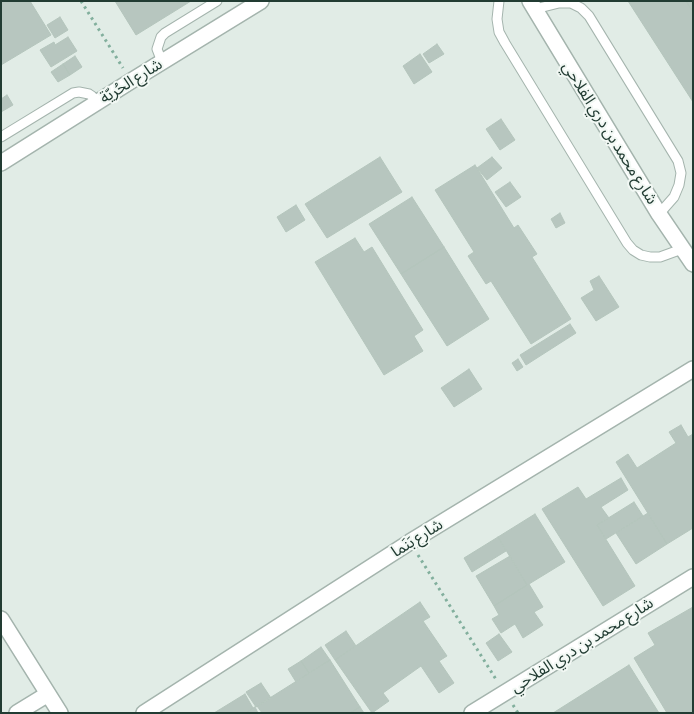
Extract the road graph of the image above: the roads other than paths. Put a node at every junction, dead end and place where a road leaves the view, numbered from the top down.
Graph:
1 (217, 1) edge
2 (261, 1) edge
3 (499, 1) edge
4 (532, 5) edge
5 (162, 62) junction
6 (96, 103) junction
7 (1, 137) edge
8 (1, 163) edge
9 (660, 214) junction
10 (682, 249) junction
11 (693, 264) edge
12 (693, 369) edge
13 (693, 577) edge
14 (1, 619) edge
15 (48, 694) junction
16 (17, 713) edge
17 (60, 713) edge
18 (144, 713) edge
19 (472, 713) edge

1 - 5 lane
2 - 5 street, شارع الحُريّة
3 - 10 lane
4 - 9 street, شارع محمد بن دري الفلاحي
4 - 9 lane
5 - 6 street, شارع الحُريّة
6 - 7 lane
6 - 8 street, شارع الحُريّة
9 - 10 street, شارع محمد بن دري الفلاحي
10 - 11 street, شارع محمد بن دري الفلاحي
12 - 18 street, شارع بَنَما
13 - 19 street, شارع محمد بن دري الفلاحي
14 - 15 street
15 - 16 street
15 - 17 street

